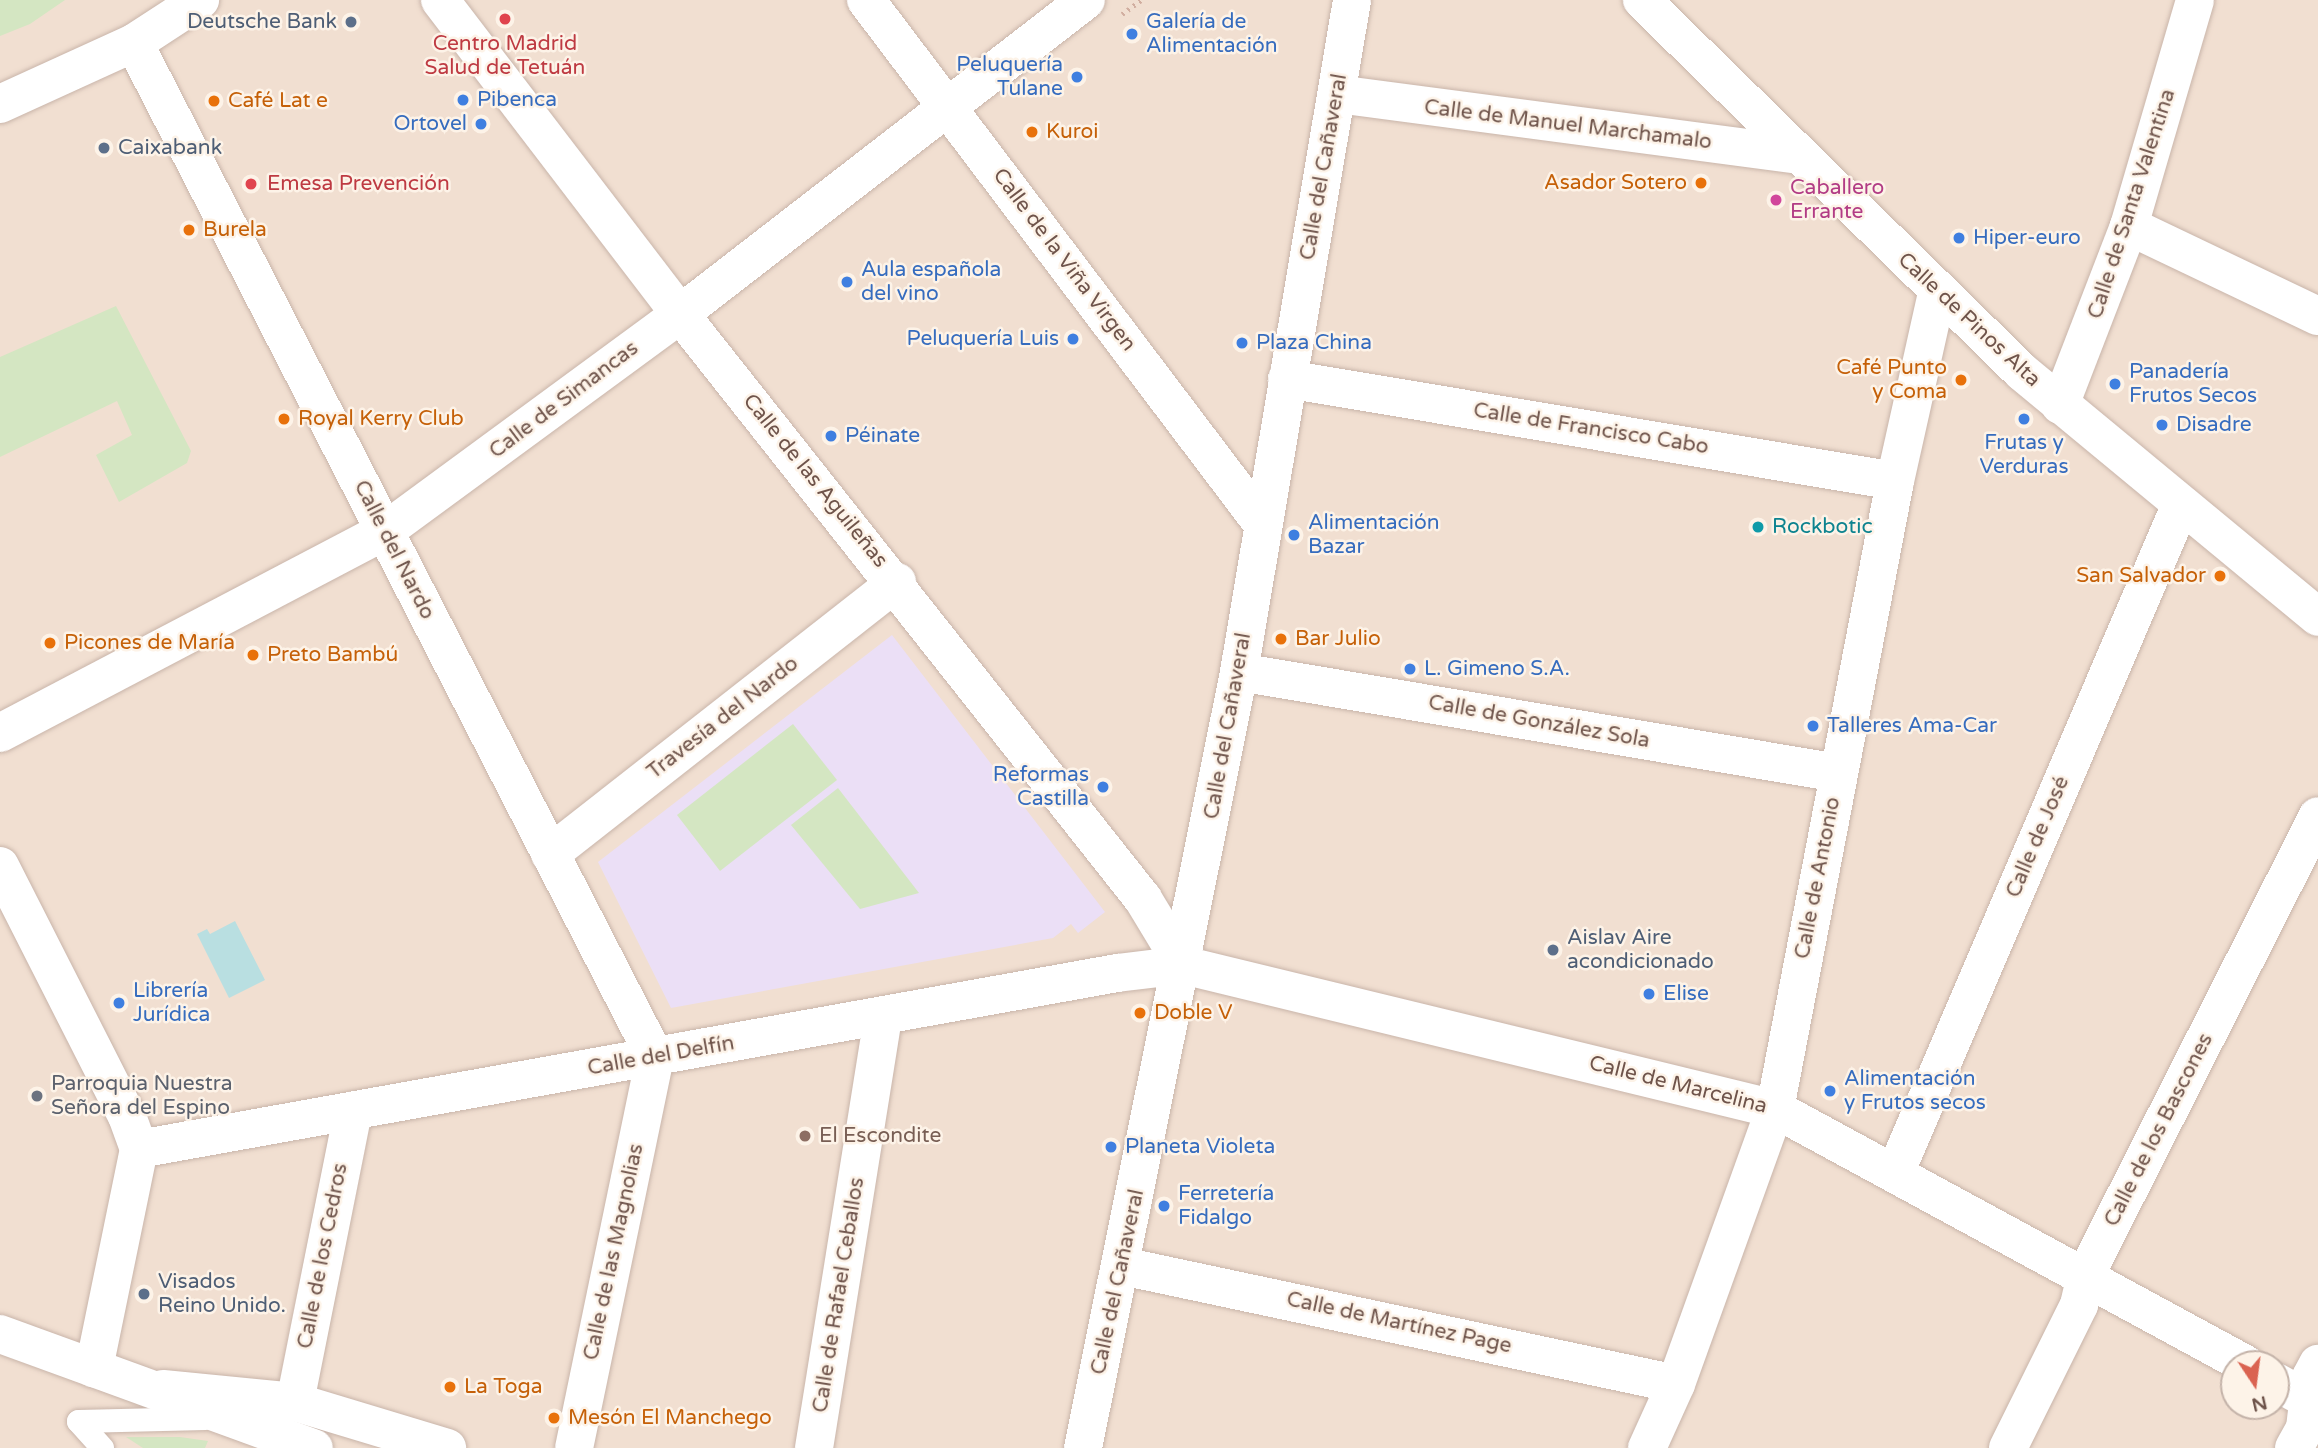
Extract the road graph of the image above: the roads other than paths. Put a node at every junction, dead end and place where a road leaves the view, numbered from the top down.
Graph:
1 (200, 0) edge
2 (440, 0) edge
3 (866, 0) edge
4 (1086, 0) edge
5 (1352, 0) edge
6 (1642, 0) edge
7 (2195, 0) edge
8 (134, 43) junction
9 (1337, 94) junction
10 (0, 104) edge
11 (949, 107) junction
12 (1800, 155) junction
13 (2129, 226) junction
14 (1937, 293) junction
15 (680, 314) junction
16 (2318, 316) edge
17 (1287, 379) junction
18 (2060, 405) junction
19 (1895, 481) junction
20 (2180, 504) junction
21 (1261, 522) junction
22 (385, 531) junction
23 (897, 582) junction
24 (2318, 617) edge
25 (1240, 672) junction
26 (0, 733) edge
27 (1838, 773) junction
28 (2318, 816) edge
29 (550, 854) junction
30 (0, 866) edge
31 (1183, 965) junction
32 (883, 1017) junction
33 (655, 1057) junction
34 (1775, 1109) junction
35 (354, 1111) junction
36 (139, 1149) junction
37 (1895, 1171) junction
38 (1122, 1266) junction
39 (2086, 1274) junction
40 (0, 1334) edge
41 (2220, 1350) edge
42 (2318, 1364) edge
43 (94, 1368) junction
44 (1676, 1384) junction
45 (154, 1389) junction
46 (2290, 1390) edge
47 (295, 1402) junction
48 (2313, 1403) edge
49 (229, 1417) junction
50 (102, 1448) edge
51 (314, 1448) edge
52 (447, 1448) edge
53 (574, 1448) edge
54 (814, 1448) edge
55 (1083, 1448) edge
56 (1647, 1448) edge
57 (2008, 1448) edge
58 (2294, 1448) edge

1 - 8 street
2 - 15 street, Calle de las Aguileñas
3 - 11 street, Calle de la Viña Virgen
4 - 11 street, Calle de Simancas
5 - 9 street, Calle del Cañaveral
6 - 12 street, Calle de Pinos Alta
7 - 13 street, Calle de Santa Valentina
8 - 10 street
8 - 22 street, Calle del Nardo
9 - 12 street, Calle de Manuel Marchamalo
9 - 17 street, Calle del Cañaveral
11 - 15 street, Calle de Simancas
11 - 21 street, Calle de la Viña Virgen
12 - 14 street, Calle de Pinos Alta
13 - 16 street
13 - 18 street, Calle de Santa Valentina
14 - 18 street, Calle de Pinos Alta
14 - 19 street, Calle de Antonio
15 - 22 street, Calle de Simancas
15 - 23 street, Calle de las Aguileñas
17 - 19 street, Calle de Francisco Cabo
17 - 21 street, Calle del Cañaveral
18 - 20 street, Calle de Pinos Alta
19 - 27 street, Calle de Antonio
20 - 24 street, Calle de Pinos Alta
20 - 37 street, Calle de José
21 - 25 street, Calle del Cañaveral
22 - 26 street, Calle de Simancas
22 - 29 street, Calle del Nardo
23 - 29 street, Travesía del Nardo
23 - 31 street, Calle de las Aguileñas
25 - 27 street, Calle de González Sola
25 - 31 street, Calle del Cañaveral
27 - 34 street, Calle de Antonio
28 - 39 street, Calle de los Bascones
29 - 33 street, Calle del Nardo
30 - 36 street
31 - 32 street, Calle del Delfín
31 - 34 street, Calle de Marcelina
31 - 38 street, Calle del Cañaveral
32 - 33 street, Calle del Delfín
32 - 54 street, Calle de Rafael Ceballos
33 - 35 street, Calle del Delfín
33 - 53 street, Calle de las Magnolias
34 - 37 street, Calle de Marcelina
34 - 44 street, Calle de Antonio
35 - 36 street, Calle del Delfín
35 - 47 street, Calle de los Cedros
36 - 43 street
37 - 39 street, Calle de Marcelina
38 - 44 street, Calle de Martínez Page
38 - 55 street, Calle del Cañaveral
39 - 41 street, Calle de Marcelina
39 - 57 street, Calle de los Bascones
40 - 43 street
42 - 48 street
43 - 45 street
44 - 56 street, Calle de Antonio
45 - 47 street
45 - 49 street
46 - 48 street
47 - 52 street
48 - 58 street
49 - 50 lane
49 - 51 street

